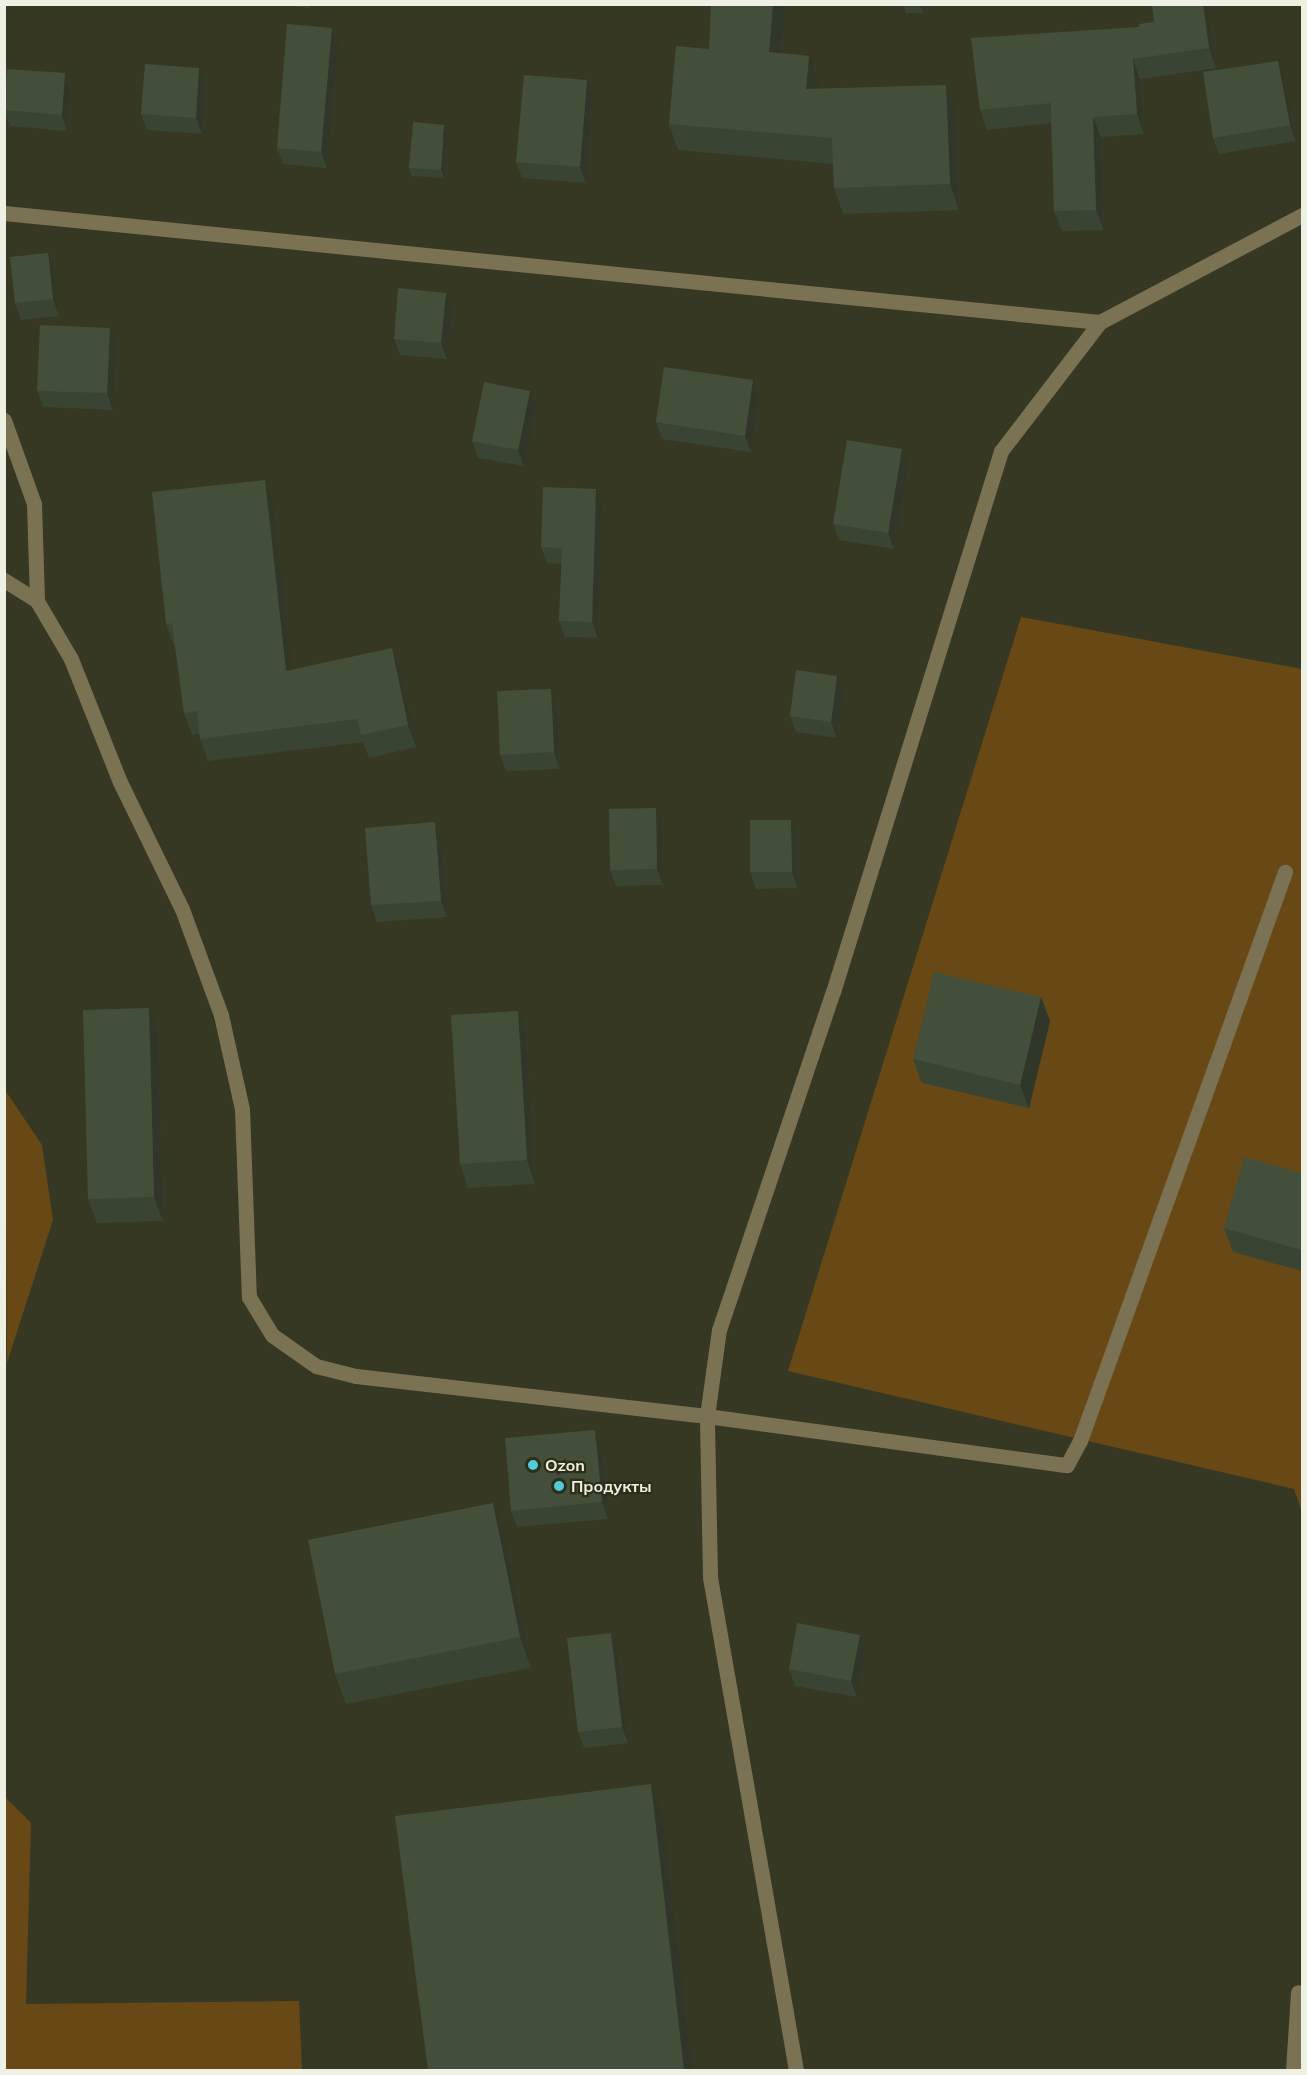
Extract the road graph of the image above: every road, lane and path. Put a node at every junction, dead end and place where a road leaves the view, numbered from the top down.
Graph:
1 (4, 213) edge
2 (1302, 215) edge
3 (1100, 322) junction
4 (4, 420) edge
5 (4, 580) edge
6 (37, 601) junction
7 (1285, 872) dead end
8 (707, 1416) junction
9 (1298, 1992) dead end
10 (796, 2070) edge
11 (1293, 2070) edge

1 - 3 street
2 - 3 street
3 - 8 street
4 - 6 street
5 - 6 street
6 - 8 street
7 - 8 street
8 - 10 street
9 - 11 street

